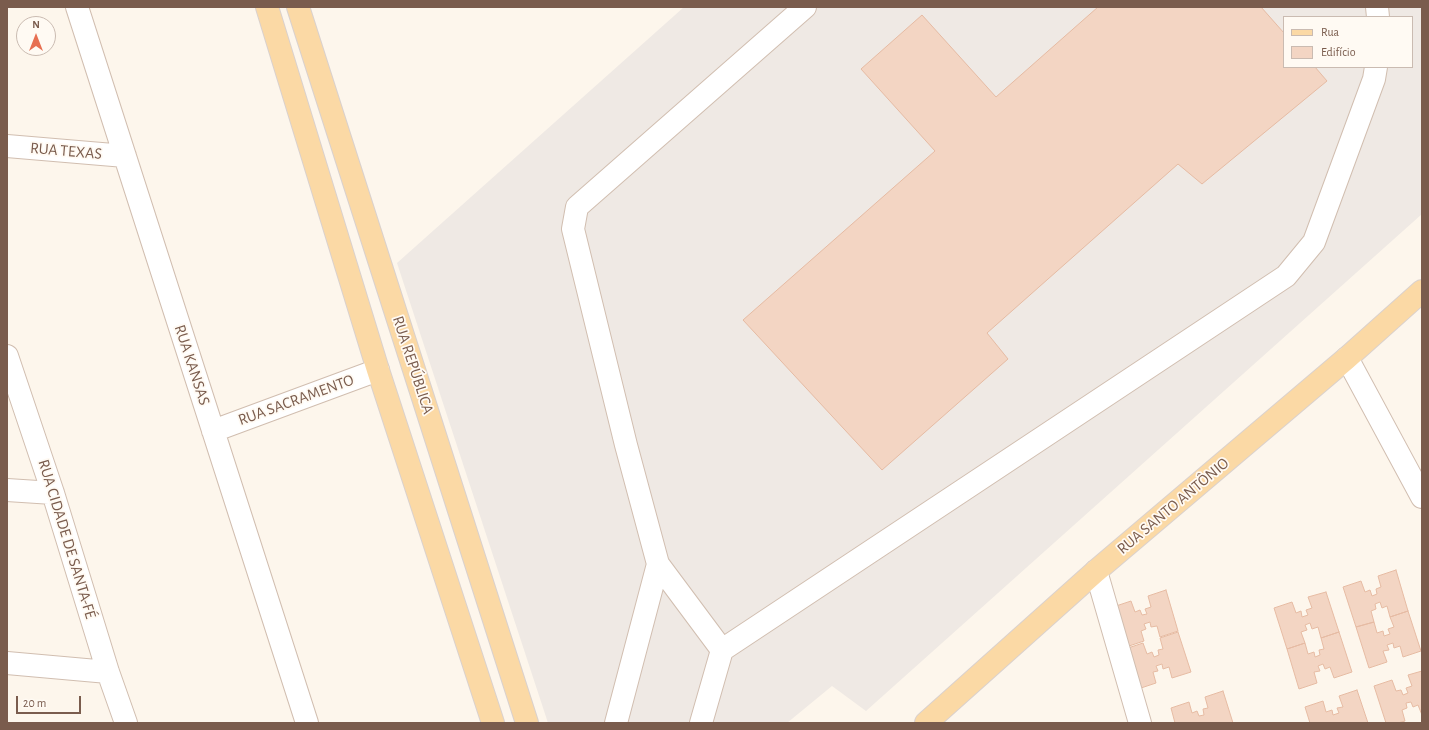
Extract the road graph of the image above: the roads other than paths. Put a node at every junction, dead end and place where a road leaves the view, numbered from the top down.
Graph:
1 (77, 7) edge
2 (267, 7) edge
3 (298, 7) edge
4 (805, 7) edge
5 (1376, 68) edge
6 (7, 146) edge
7 (125, 156) junction
8 (1422, 291) edge
9 (7, 356) edge
10 (1347, 358) junction
11 (378, 370) junction
12 (213, 431) junction
13 (7, 490) edge
14 (53, 493) junction
15 (1422, 497) edge
16 (658, 564) junction
17 (1096, 571) junction
18 (722, 650) junction
19 (7, 663) edge
20 (108, 672) junction
21 (126, 723) edge
22 (307, 723) edge
23 (493, 723) edge
24 (527, 723) edge
25 (616, 723) edge
26 (701, 723) edge
27 (926, 723) edge
28 (1140, 723) edge

1 - 7 street, RUA KANSAS
2 - 11 main road, RUA REPÚBLICA
3 - 24 main road, RUA REPÚBLICA
4 - 16 street
5 - 18 street
6 - 7 street, RUA TEXAS
7 - 12 street, RUA KANSAS
8 - 10 main road, RUA SANTO ANTÔNIO
9 - 14 street, RUA CIDADE DE SANTA-FÉ
10 - 15 street
10 - 17 main road, RUA SANTO ANTÔNIO
11 - 12 street, RUA SACRAMENTO
11 - 23 main road, RUA REPÚBLICA
12 - 22 street, RUA KANSAS
13 - 14 street
14 - 20 street, RUA CIDADE DE SANTA-FÉ
16 - 18 street
16 - 25 street
17 - 27 main road, RUA SANTO ANTÔNIO
17 - 28 street
18 - 26 street
19 - 20 street
20 - 21 street, RUA CIDADE DE SANTA-FÉ

